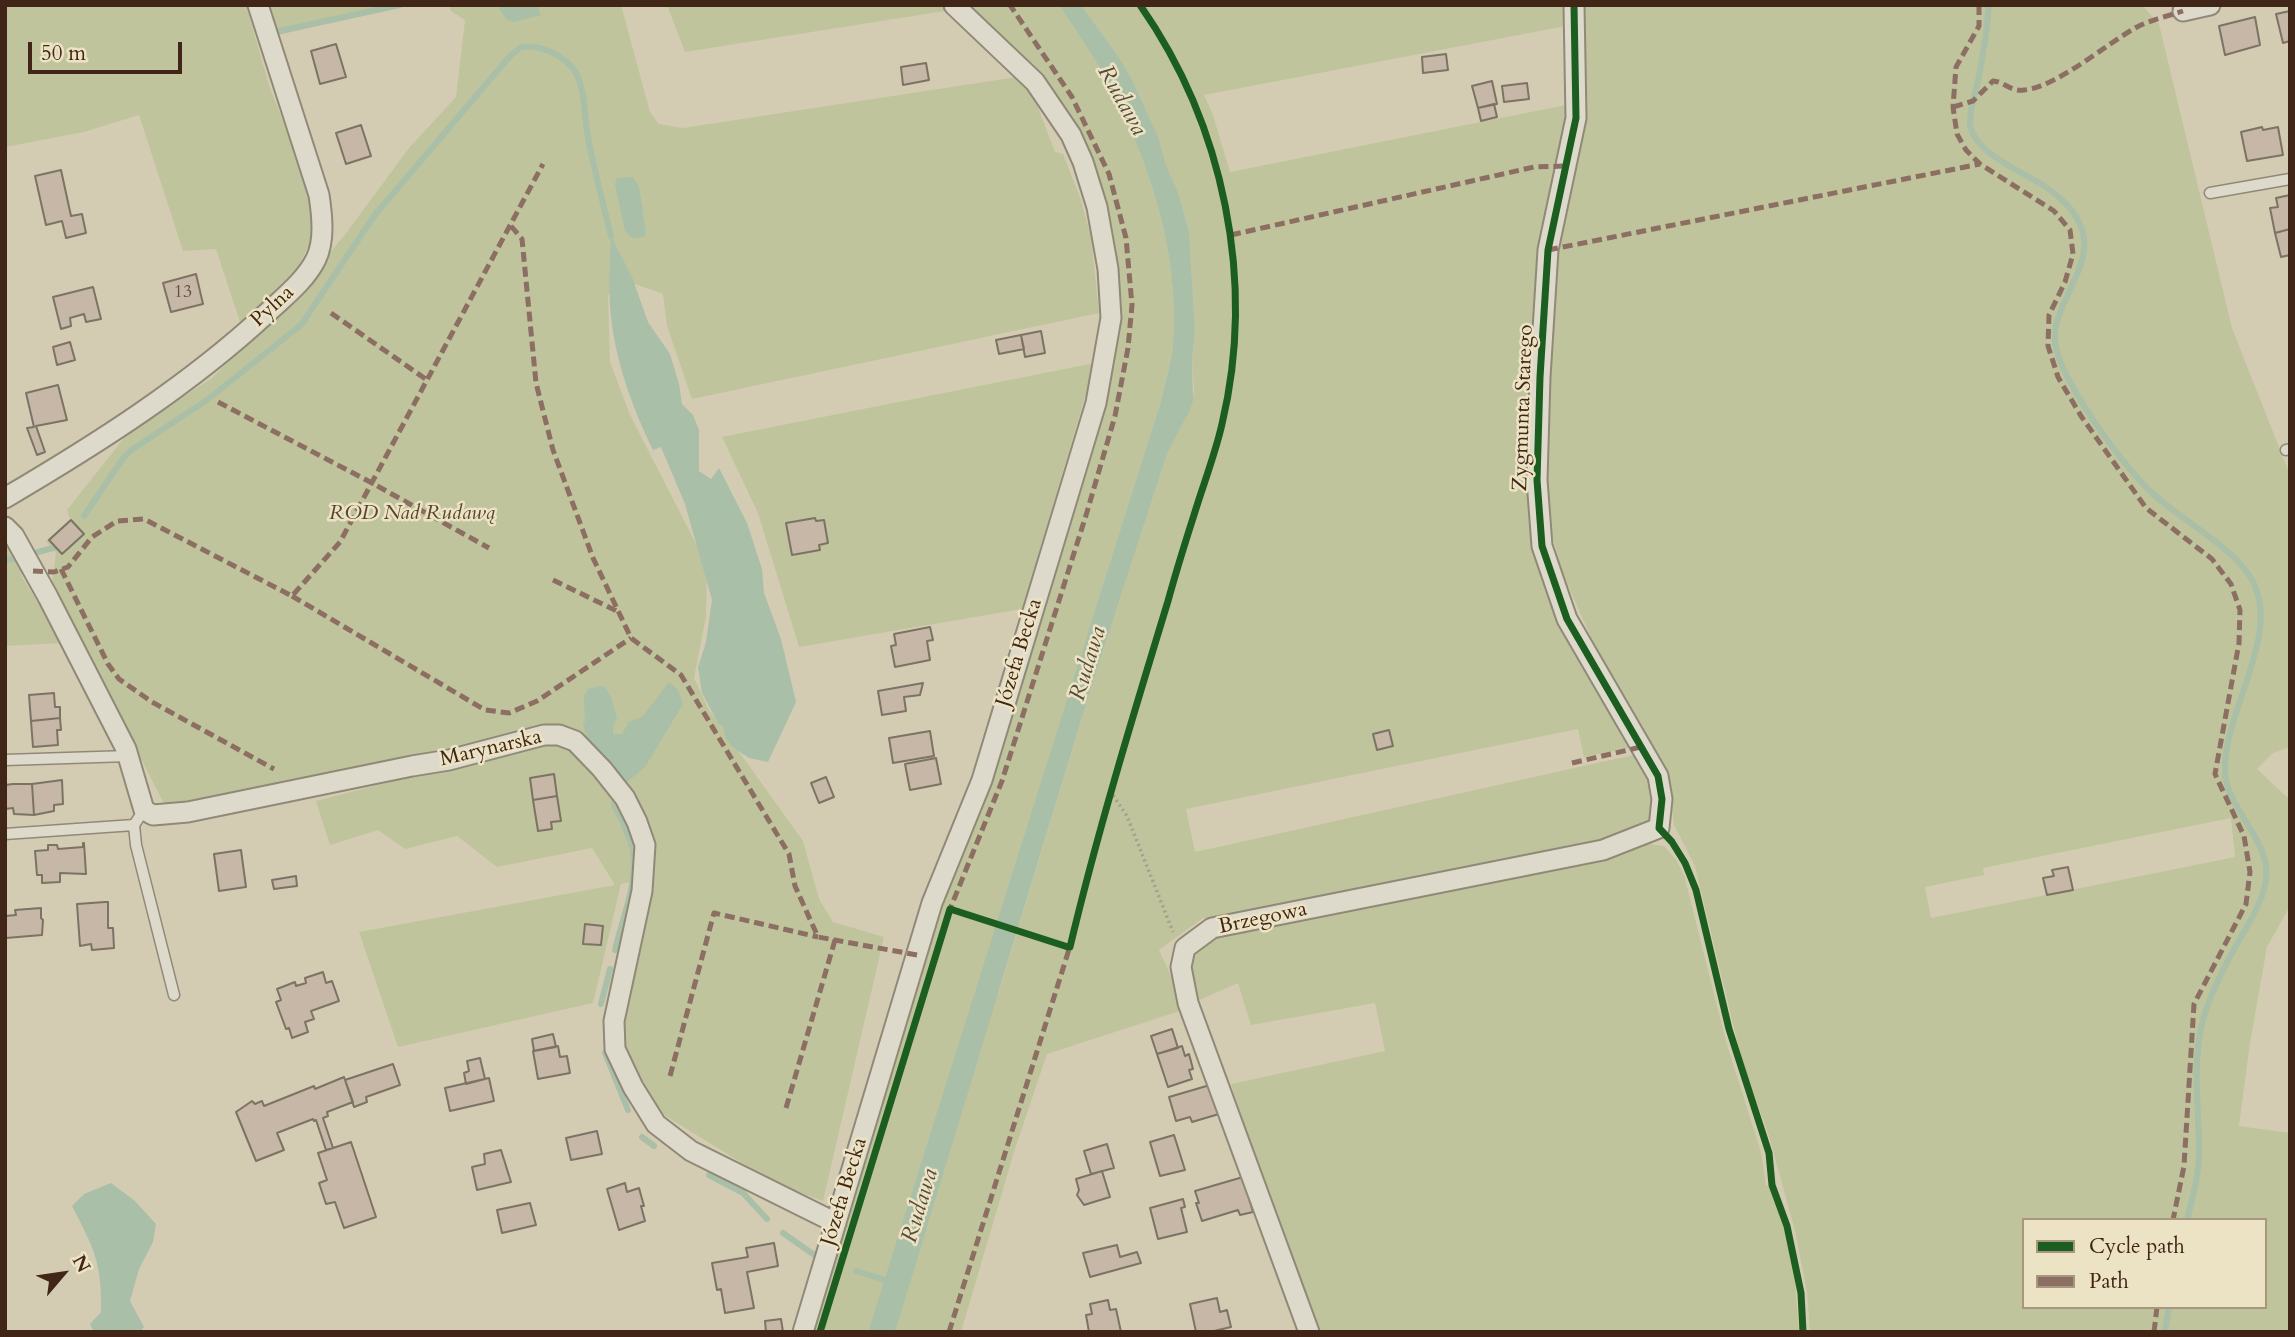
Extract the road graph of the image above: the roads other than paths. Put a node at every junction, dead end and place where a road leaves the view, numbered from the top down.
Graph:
1 (258, 5) edge
2 (954, 5) edge
3 (1574, 5) edge
4 (2210, 5) edge
5 (2183, 11) dead end
6 (2290, 179) edge
7 (2210, 193) dead end
8 (5, 498) edge
9 (5, 527) edge
10 (129, 757) junction
11 (5, 760) edge
12 (139, 818) junction
13 (1659, 828) joint
14 (5, 835) edge
15 (174, 995) dead end
16 (836, 1223) junction
17 (803, 1332) edge
18 (1309, 1332) edge

1 - 8 street, Pylna
2 - 16 street, Józefa Becka
3 - 13 street, Zygmunta Starego
4 - 5 street
6 - 7 lane
9 - 10 street
10 - 11 lane
10 - 12 street
12 - 14 lane
12 - 15 lane
12 - 16 street, Marynarska
13 - 18 street, Brzegowa
16 - 17 street, Józefa Becka

